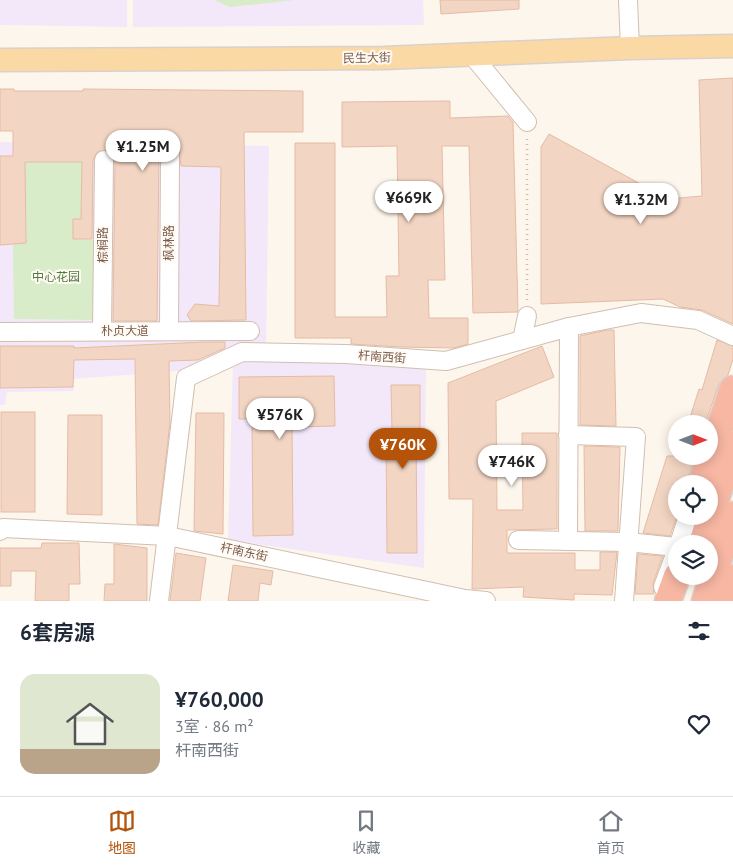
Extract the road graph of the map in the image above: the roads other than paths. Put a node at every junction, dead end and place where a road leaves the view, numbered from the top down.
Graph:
1 (628, 0) edge
2 (733, 46) edge
3 (630, 48) junction
4 (472, 55) junction
5 (0, 60) edge
6 (528, 122) road end
7 (170, 155) dead end
8 (104, 160) dead end
9 (526, 316) road end
10 (569, 327) junction
11 (250, 330) dead end
12 (102, 331) junction
13 (169, 331) junction
14 (0, 332) edge
15 (733, 336) edge
16 (522, 340) junction
17 (733, 372) edge
18 (733, 388) edge
19 (718, 420) edge
20 (568, 435) junction
21 (733, 445) edge
22 (702, 475) edge
23 (733, 515) edge
24 (0, 531) edge
25 (705, 535) edge
26 (168, 536) junction
27 (518, 540) dead end
28 (568, 541) junction
29 (628, 542) junction
30 (668, 546) edge
31 (668, 574) edge
32 (733, 578) edge
33 (673, 585) edge
34 (688, 585) edge
35 (159, 601) edge
36 (486, 601) edge
37 (624, 601) edge
38 (658, 601) edge
39 (668, 601) edge
40 (683, 601) edge
41 (706, 601) edge
42 (726, 601) edge

1 - 3 street
2 - 3 main road, 民生大街
3 - 4 main road, 民生大街
4 - 5 main road, 民生大街
4 - 6 street
7 - 13 street, 枫林路
8 - 12 street, 棕榈路
9 - 16 street
10 - 15 street, 杆南西街
10 - 16 street, 杆南西街
10 - 20 street
11 - 13 street, 朴贞大道
12 - 13 street, 朴贞大道
12 - 14 street, 朴贞大道
16 - 26 street, 杆南西街
17 - 19 street
18 - 22 highway
20 - 28 street
20 - 29 street
21 - 25 highway
23 - 41 highway
24 - 26 street, 杆南东街
26 - 35 street
26 - 36 street, 杆南东街
27 - 28 street
28 - 29 street
29 - 30 street
29 - 37 street
31 - 38 street
32 - 42 highway
33 - 39 highway
34 - 40 highway

